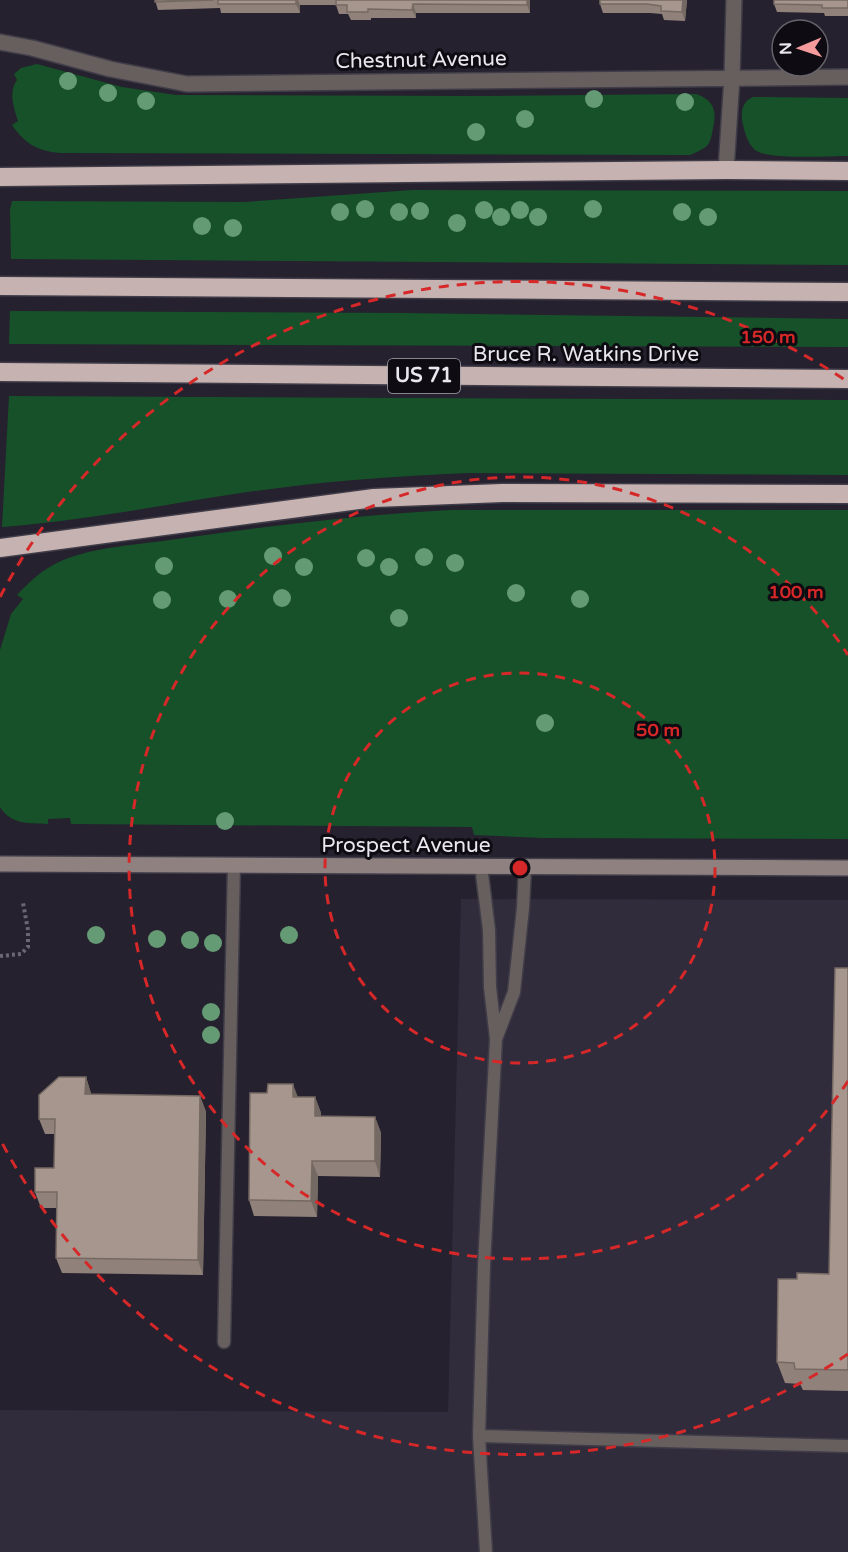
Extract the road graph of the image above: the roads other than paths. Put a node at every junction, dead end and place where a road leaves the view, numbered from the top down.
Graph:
1 (734, 0) edge
2 (0, 42) edge
3 (732, 77) junction
4 (848, 77) edge
5 (726, 170) junction
6 (848, 171) edge
7 (0, 177) edge
8 (0, 286) edge
9 (848, 292) edge
10 (0, 372) edge
11 (848, 379) edge
12 (848, 494) edge
13 (0, 548) edge
14 (0, 864) edge
15 (234, 865) junction
16 (481, 866) junction
17 (525, 867) junction
18 (848, 868) edge
19 (496, 1039) junction
20 (224, 1342) dead end
21 (479, 1436) junction
22 (848, 1446) edge
23 (486, 1552) edge

1 - 3 street
2 - 3 street, Chestnut Avenue
3 - 4 street, Chestnut Avenue
3 - 5 street
5 - 6 highway
5 - 7 highway
8 - 9 highway
10 - 11 highway, Bruce R. Watkins Drive / US 71
12 - 13 highway
14 - 15 main road, Prospect Avenue
15 - 16 main road, Prospect Avenue
15 - 20 lane
16 - 17 main road, Prospect Avenue
16 - 19 lane
17 - 18 main road, Prospect Avenue
17 - 19 lane
19 - 21 lane
21 - 22 lane
21 - 23 lane

